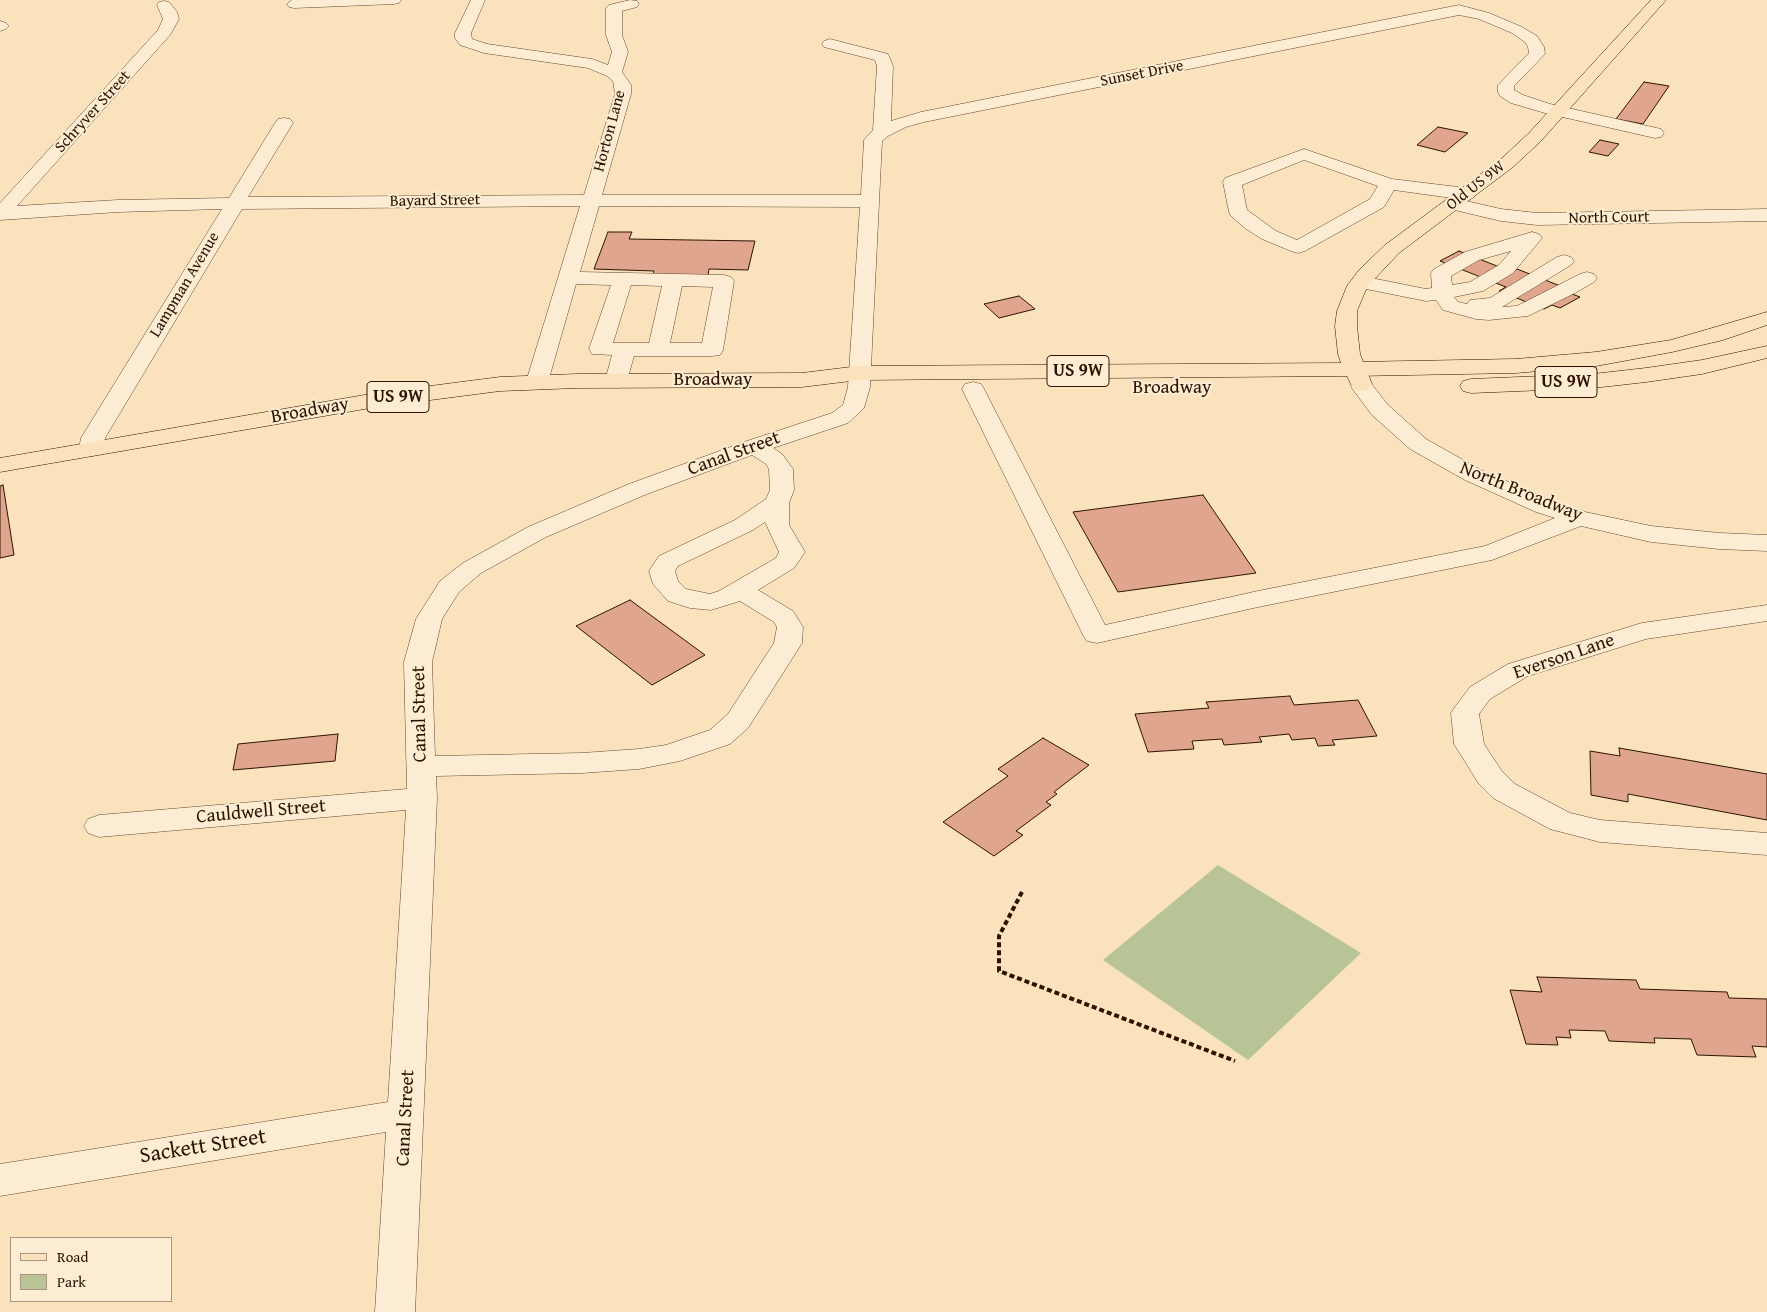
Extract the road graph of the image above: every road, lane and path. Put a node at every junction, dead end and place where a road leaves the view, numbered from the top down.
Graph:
1 (394, 0) edge
2 (478, 0) edge
3 (1659, 0) edge
4 (294, 4) dead end
5 (632, 4) dead end
6 (164, 5) dead end
7 (830, 44) dead end
8 (613, 73) junction
9 (1559, 112) junction
10 (284, 123) dead end
11 (882, 132) junction
12 (1655, 133) dead end
13 (1389, 184) junction
14 (1459, 199) junction
15 (591, 200) junction
16 (870, 201) junction
17 (235, 203) junction
18 (0, 213) edge
19 (1437, 216) junction
20 (1767, 216) edge
21 (1525, 218) junction
22 (1532, 238) junction
23 (1582, 274) junction
24 (568, 278) junction
25 (623, 280) junction
26 (673, 280) junction
27 (1360, 282) junction
28 (1442, 293) junction
29 (1767, 318) edge
30 (625, 349) junction
31 (658, 350) junction
32 (1767, 352) edge
33 (1359, 378) junction
34 (859, 380) junction
35 (616, 381) junction
36 (537, 382) junction
37 (972, 389) junction
38 (755, 446) junction
39 (91, 449) junction
40 (0, 465) edge
41 (776, 503) junction
42 (1579, 518) junction
43 (1767, 542) edge
44 (740, 590) junction
45 (1767, 612) edge
46 (421, 766) junction
47 (422, 798) junction
48 (99, 826) dead end
49 (1767, 844) edge
50 (1022, 892) dead end
51 (1234, 1062) dead end
52 (406, 1114) junction
53 (0, 1180) edge
54 (395, 1312) edge

1 - 4 street
2 - 8 street, Horton Lane
3 - 9 main road, Old US 9W
5 - 8 street
6 - 18 street, Schryver Street
7 - 11 street
8 - 15 street, Horton Lane
9 - 11 street, Sunset Drive
9 - 12 street
9 - 14 main road, Old US 9W
10 - 17 street, Lampman Avenue
11 - 16 street
13 - 13 street
13 - 14 street, North Court
13 - 19 street
14 - 19 main road, Old US 9W
14 - 21 street, North Court
15 - 16 street, Bayard Street
15 - 17 street, Bayard Street
15 - 24 street, Horton Lane
16 - 34 street
17 - 18 street, Bayard Street
17 - 39 street, Lampman Avenue
19 - 27 main road, Old US 9W
20 - 21 street, North Court
21 - 22 street
22 - 23 street
22 - 28 street
22 - 28 street
23 - 28 street
23 - 28 street
24 - 25 street
24 - 36 street, Horton Lane
25 - 26 street
25 - 30 street
26 - 31 street
26 - 31 street
27 - 28 street
27 - 33 main road, Old US 9W
29 - 33 main road, US 9W
30 - 31 street
30 - 35 street
32 - 33 main road, US 9W
33 - 34 main road, Broadway / US 9W
33 - 37 main road, Broadway / US 9W
33 - 42 street, North Broadway
34 - 35 main road, Broadway / US 9W
34 - 37 main road, Broadway / US 9W
34 - 38 street, Canal Street
35 - 36 main road, Broadway / US 9W
36 - 39 main road, Broadway / US 9W
37 - 42 street
38 - 41 street
38 - 46 street, Canal Street
39 - 40 main road, Broadway / US 9W
41 - 44 street
41 - 44 street
42 - 43 street, North Broadway
44 - 46 street
45 - 49 street, Everson Lane
46 - 47 street, Canal Street
47 - 48 street, Cauldwell Street
47 - 52 street, Canal Street
50 - 51 path
52 - 53 street, Sackett Street
52 - 54 street, Canal Street

